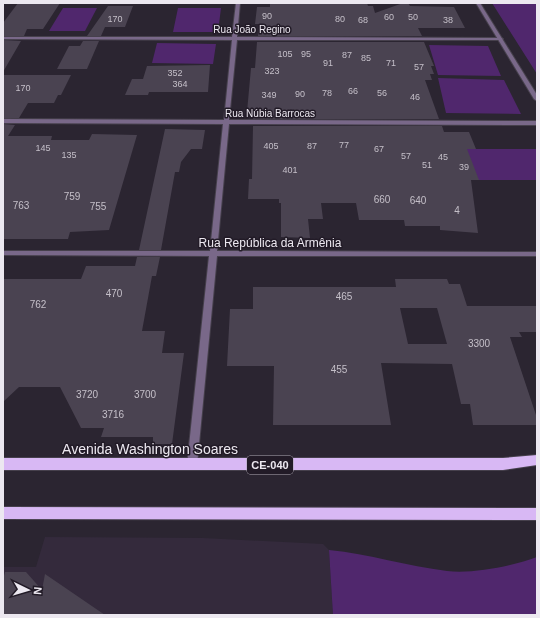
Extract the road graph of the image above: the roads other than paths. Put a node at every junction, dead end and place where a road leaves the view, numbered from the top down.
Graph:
1 (238, 3) edge
2 (478, 3) edge
3 (3, 38) edge
4 (234, 38) junction
5 (501, 39) junction
6 (537, 99) edge
7 (3, 121) edge
8 (226, 122) junction
9 (537, 123) edge
10 (3, 253) edge
11 (214, 254) junction
12 (537, 254) edge
13 (537, 460) edge
14 (3, 464) edge
15 (192, 465) junction
16 (3, 514) edge
17 (537, 514) edge

1 - 4 street
2 - 5 street
3 - 4 street, Rua João Regino
4 - 5 street, Rua João Regino
4 - 8 street
5 - 6 street
7 - 8 street, Rua Núbia Barrocas
8 - 9 street, Rua Núbia Barrocas
8 - 11 street
10 - 11 street, Rua República da Armênia
11 - 12 street, Rua República da Armênia
11 - 15 street
13 - 15 highway, Avenida Washington Soares / CE-040
14 - 15 highway, Avenida Washington Soares / CE-040
16 - 17 highway

